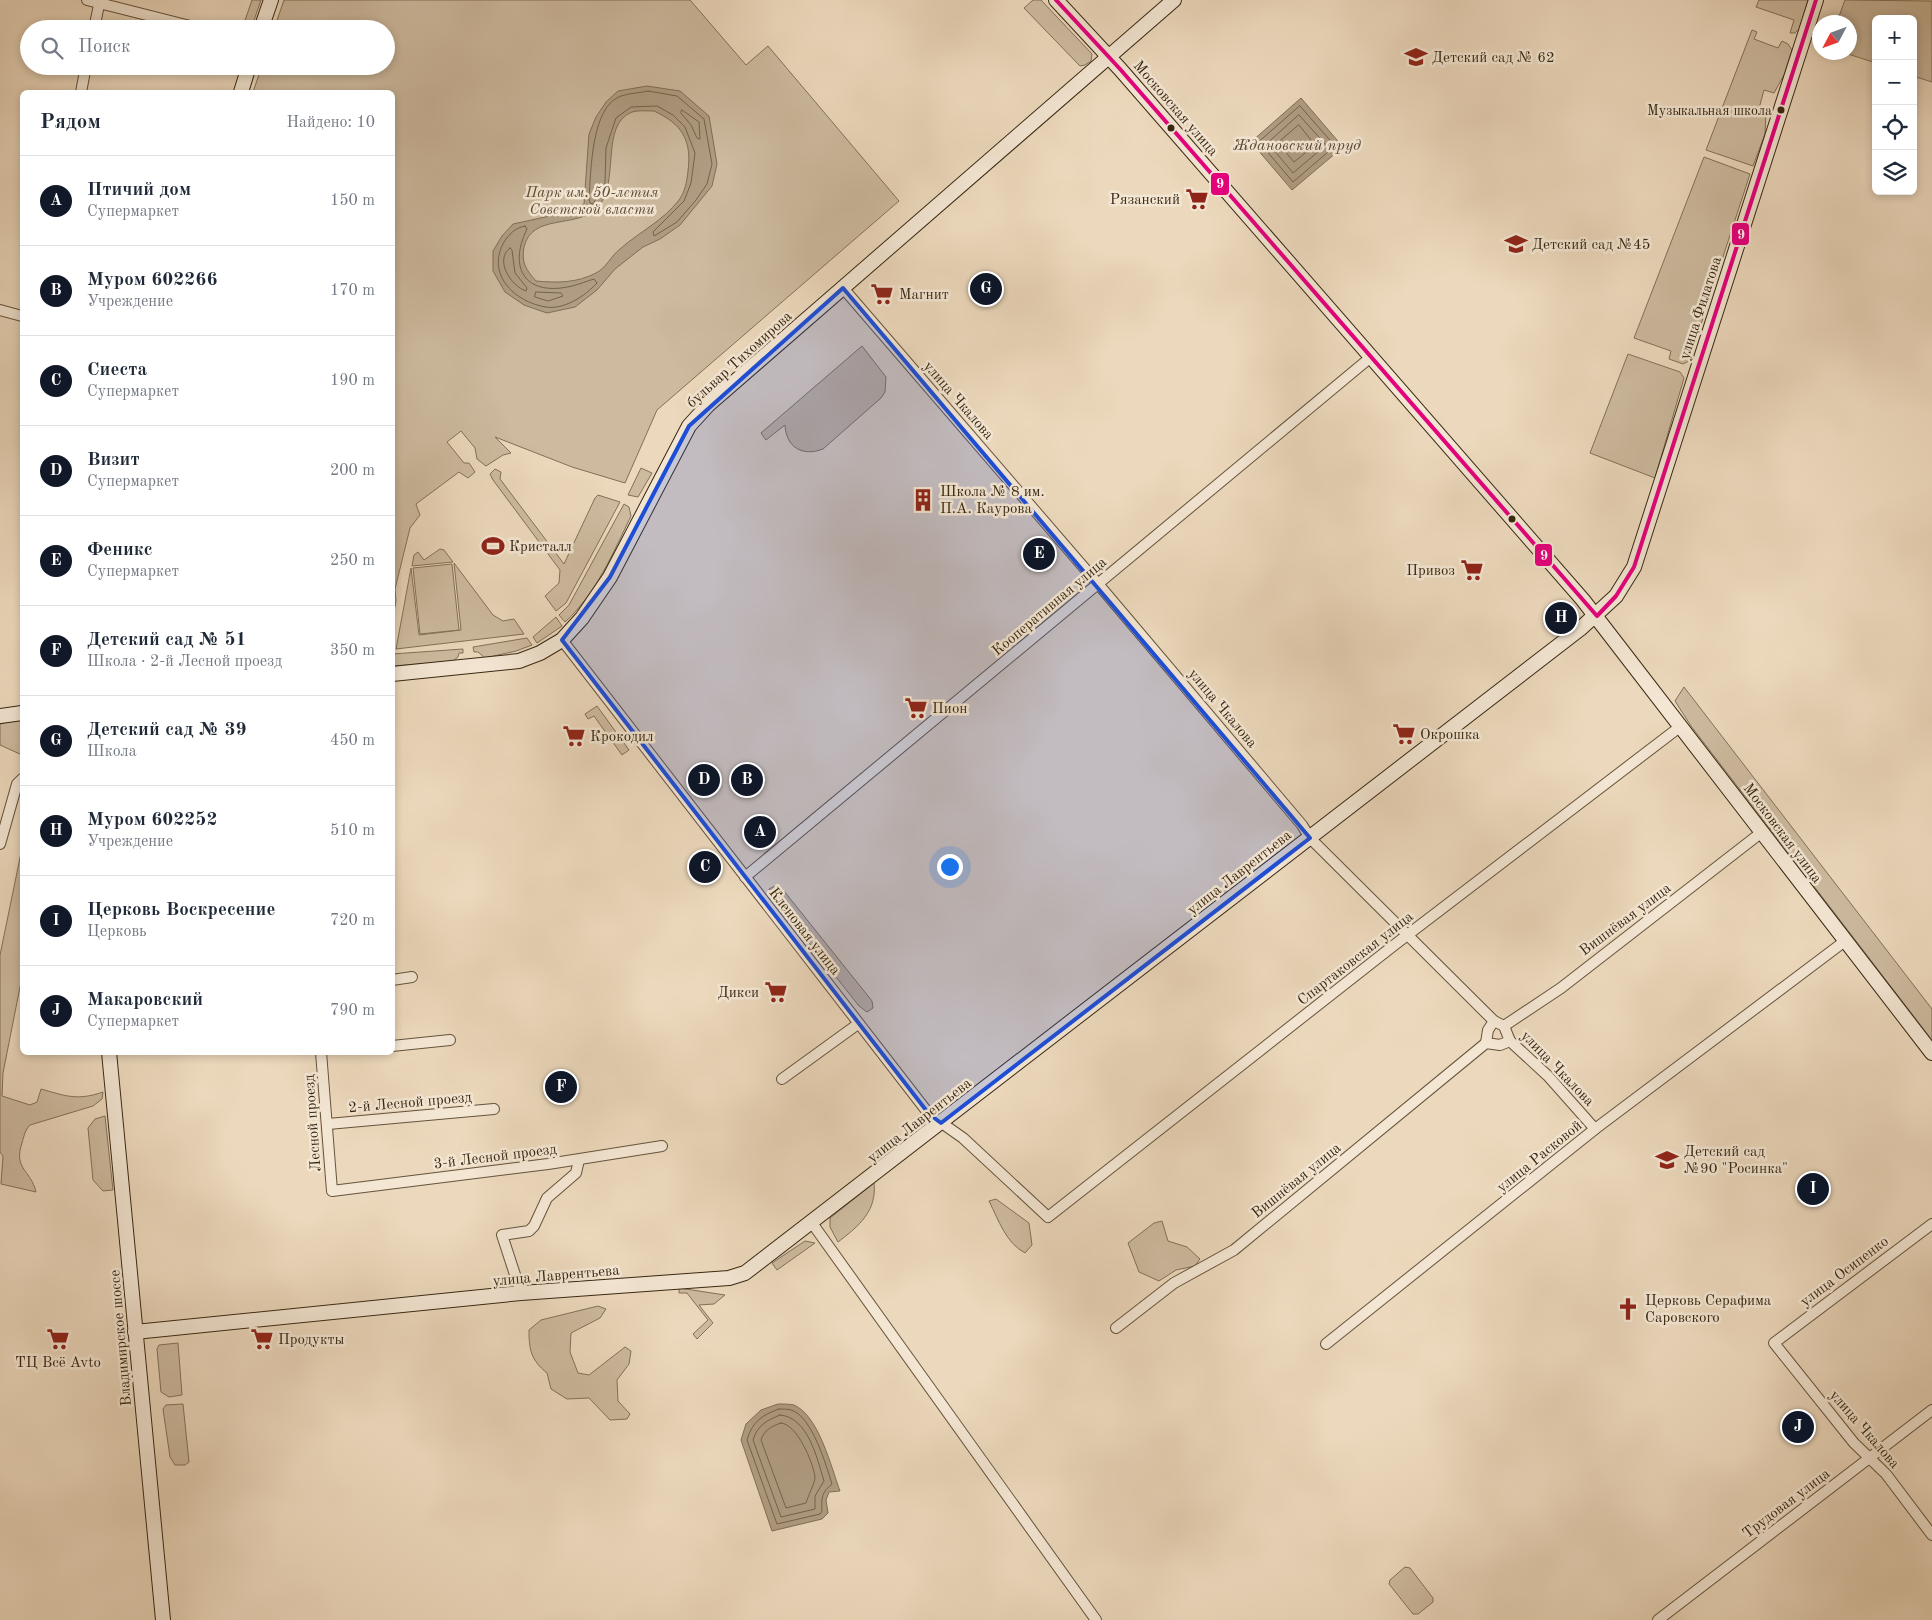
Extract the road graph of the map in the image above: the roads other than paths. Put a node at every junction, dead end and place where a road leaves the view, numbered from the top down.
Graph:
1 (87, 0) edge
2 (271, 0) edge
3 (1056, 0) edge
4 (1174, 0) edge
5 (1816, 0) edge
6 (100, 2) edge
7 (96, 20) edge
8 (168, 20) edge
9 (265, 20) edge
10 (1109, 57) junction
11 (84, 75) edge
12 (246, 75) edge
13 (81, 90) edge
14 (242, 90) edge
15 (843, 288) junction
16 (0, 310) edge
17 (20, 315) edge
18 (1371, 357) junction
19 (1099, 585) junction
20 (1596, 616) junction
21 (562, 640) junction
22 (395, 674) edge
23 (20, 713) edge
24 (0, 716) edge
25 (1681, 726) junction
26 (20, 781) edge
27 (1762, 832) junction
28 (1310, 838) junction
29 (0, 844) edge
30 (745, 878) junction
31 (1408, 936) junction
32 (1845, 941) junction
33 (412, 977) dead end
34 (395, 980) edge
35 (1494, 1021) junction
36 (858, 1024) junction
37 (1504, 1026) junction
38 (450, 1040) dead end
39 (1510, 1041) junction
40 (1486, 1043) junction
41 (395, 1046) edge
42 (1932, 1053) edge
43 (109, 1055) edge
44 (321, 1055) edge
45 (782, 1079) dead end
46 (494, 1109) dead end
47 (941, 1123) junction
48 (328, 1124) junction
49 (1595, 1129) junction
50 (662, 1146) dead end
51 (579, 1160) junction
52 (332, 1192) joint
53 (1048, 1216) joint
54 (812, 1223) junction
55 (1932, 1224) edge
56 (521, 1293) junction
57 (1116, 1328) dead end
58 (136, 1332) junction
59 (1774, 1343) joint
60 (1326, 1344) dead end
61 (1932, 1410) edge
62 (1870, 1458) junction
63 (1932, 1535) edge
64 (163, 1620) edge
65 (1096, 1620) edge
66 (1658, 1620) edge

1 - 6 street
2 - 9 street
3 - 10 street, Московская улица
4 - 10 street, бульвар Тихомирова
5 - 20 street, улица Филатова
6 - 7 street
6 - 8 street
10 - 15 street, бульвар Тихомирова
10 - 18 street, Московская улица
11 - 13 street
12 - 14 street
15 - 19 street, улица Чкалова
15 - 21 street, бульвар Тихомирова
16 - 17 street
18 - 19 street, Кооперативная улица
18 - 20 street, Московская улица
19 - 28 street, улица Чкалова
19 - 30 street, Кооперативная улица
20 - 25 street, Московская улица
20 - 28 street, улица Лаврентьева
21 - 22 street, бульвар Тихомирова
21 - 30 street, Кленовая улица
23 - 24 street
25 - 27 street, Московская улица
25 - 31 street, Спартаковская улица
26 - 29 street
27 - 32 street, Московская улица
27 - 37 street, Вишнёвая улица
28 - 31 street, улица Чкалова
28 - 47 street, улица Лаврентьева
30 - 36 street, Кленовая улица
31 - 35 street, улица Чкалова
31 - 53 street, Спартаковская улица
32 - 42 street, Московская улица
32 - 49 street, улица Расковой
33 - 34 street
35 - 37 street, улица Чкалова
35 - 40 street
36 - 45 street
36 - 47 street, Кленовая улица
37 - 39 street, улица Чкалова
38 - 41 street
39 - 40 street
39 - 49 street, улица Чкалова
40 - 57 street, Вишнёвая улица
43 - 58 street, Владимирское шоссе
44 - 48 street, Лесной проезд
46 - 48 street, 2-й Лесной проезд
47 - 53 street, Кленовая улица
47 - 54 street, улица Лаврентьева
48 - 52 street, Лесной проезд
49 - 60 street, улица Расковой
50 - 51 street, 3-й Лесной проезд
51 - 52 street, 3-й Лесной проезд
51 - 56 street
54 - 56 street, улица Лаврентьева
54 - 65 street
55 - 59 street, улица Осипенко
56 - 58 street, улица Лаврентьева
58 - 64 street, Владимирское шоссе
59 - 62 street, улица Чкалова
61 - 62 street, Трудовая улица
62 - 63 street, улица Чкалова
62 - 66 street, Трудовая улица

